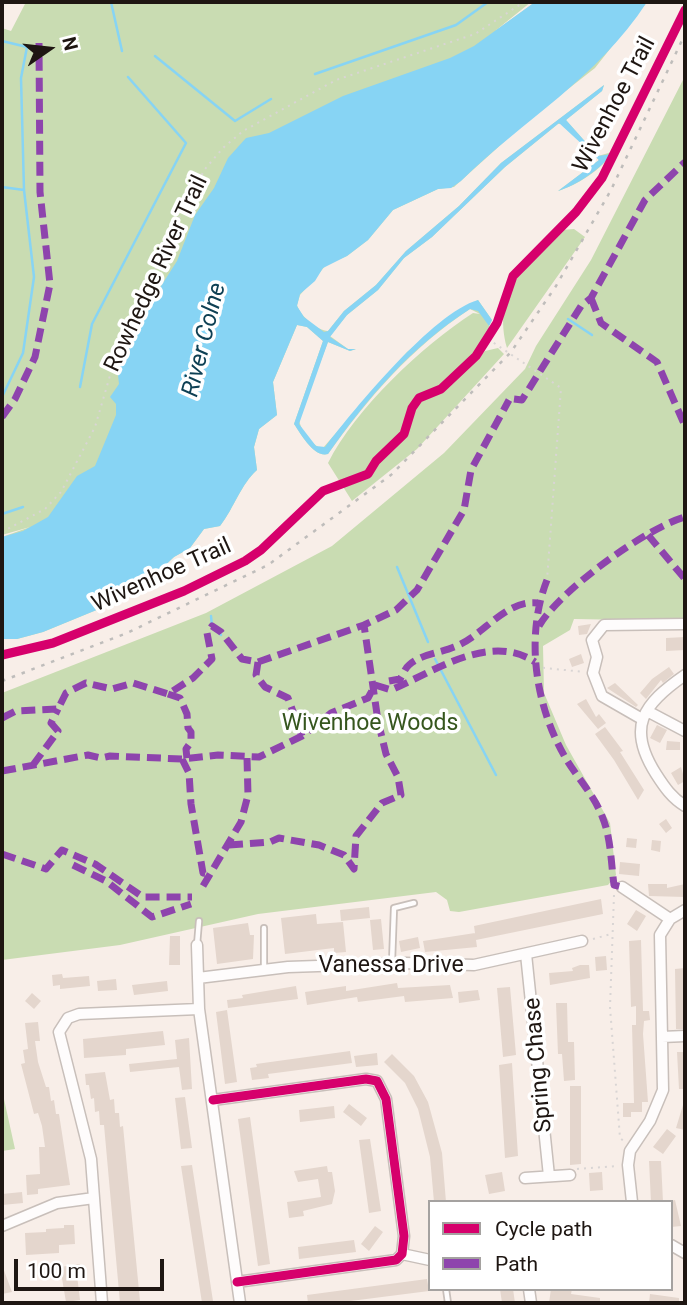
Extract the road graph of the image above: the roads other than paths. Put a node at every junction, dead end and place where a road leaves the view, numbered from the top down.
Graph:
1 (685, 624) edge
2 (685, 675) edge
3 (645, 715) junction
4 (685, 731) edge
5 (685, 806) edge
6 (618, 888) road end
7 (414, 903) dead end
8 (685, 910) edge
9 (670, 919) junction
10 (199, 921) dead end
11 (264, 928) dead end
12 (582, 941) road end
13 (197, 945) joint
14 (526, 954) junction
15 (392, 963) junction
16 (264, 969) junction
17 (198, 978) junction
18 (200, 1009) junction
19 (685, 1036) edge
20 (662, 1037) junction
21 (214, 1100) junction
22 (570, 1175) road end
23 (549, 1176) junction
24 (526, 1178) dead end
25 (94, 1198) junction
26 (632, 1200) edge
27 (2, 1226) edge
28 (402, 1254) junction
29 (428, 1260) edge
30 (237, 1282) junction
31 (102, 1303) edge
32 (240, 1303) edge

1 - 3 street
2 - 3 street
3 - 4 street
3 - 5 street
6 - 9 street
7 - 15 lane
8 - 9 street
9 - 20 street
10 - 13 lane
11 - 16 lane
12 - 14 street, Vanessa Drive
13 - 17 street
14 - 15 street, Vanessa Drive
14 - 23 street, Spring Chase
15 - 16 street, Vanessa Drive
16 - 17 street, Vanessa Drive
17 - 18 street
18 - 21 street
18 - 25 street
19 - 20 street
20 - 26 street
21 - 28 street
21 - 30 street
22 - 23 street
23 - 24 street
25 - 27 street
25 - 31 street
28 - 29 street
28 - 30 street
30 - 32 street

